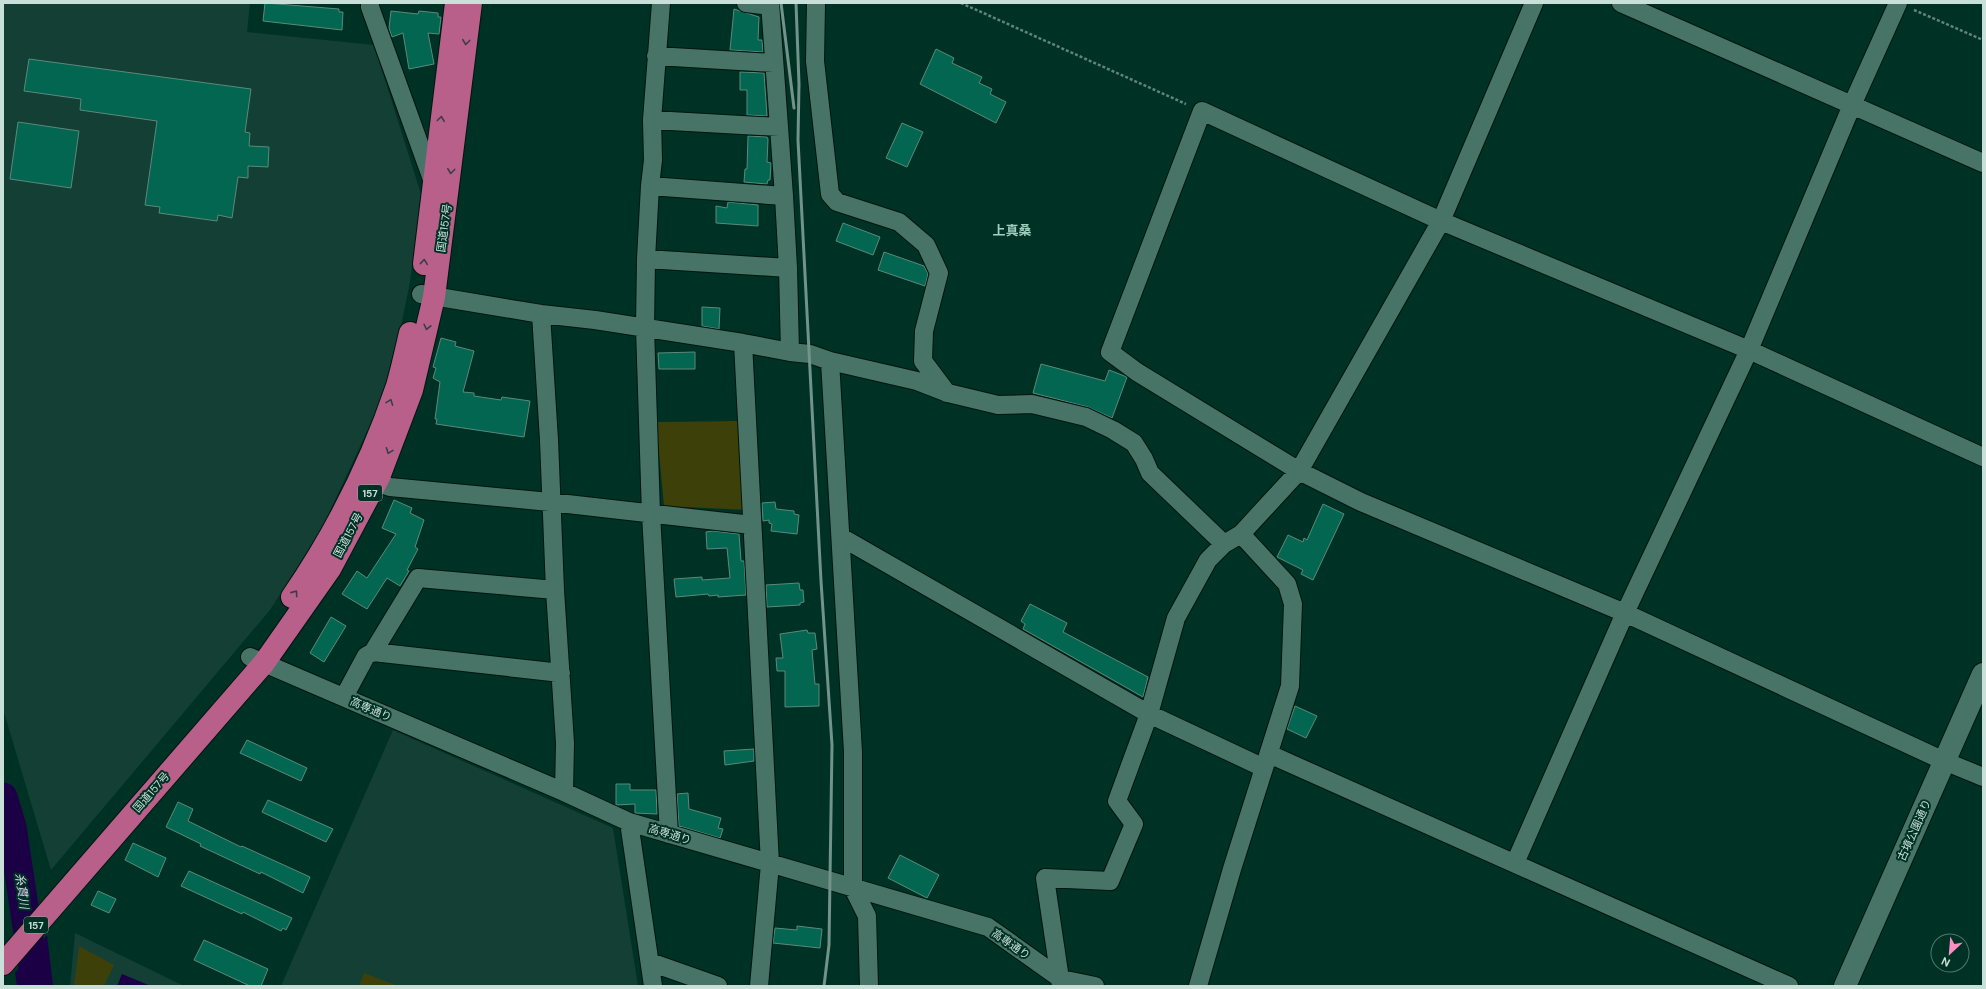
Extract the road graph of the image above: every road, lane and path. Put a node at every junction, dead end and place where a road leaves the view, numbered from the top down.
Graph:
1 (370, 3) edge
2 (456, 3) edge
3 (471, 3) edge
4 (661, 3) edge
5 (746, 3) edge
6 (816, 3) edge
7 (960, 3) edge
8 (1534, 3) edge
9 (1621, 3) edge
10 (770, 4) edge
11 (1905, 6) edge
12 (1983, 40) edge
13 (656, 56) junction
14 (774, 62) junction
15 (1852, 105) junction
16 (1202, 111) junction
17 (652, 120) junction
18 (779, 127) junction
19 (1983, 164) edge
20 (433, 182) junction
21 (650, 186) junction
22 (784, 196) junction
23 (1441, 221) junction
24 (646, 259) junction
25 (788, 268) junction
26 (428, 295) junction
27 (541, 314) junction
28 (645, 328) junction
29 (743, 343) junction
30 (1749, 350) junction
31 (790, 352) junction
32 (830, 360) junction
33 (948, 393) junction
34 (1983, 457) edge
35 (1299, 471) junction
36 (376, 482) junction
37 (550, 502) junction
38 (651, 514) junction
39 (752, 525) junction
40 (1241, 534) junction
41 (841, 536) junction
42 (1224, 544) junction
43 (555, 590) junction
44 (1625, 613) junction
45 (372, 652) junction
46 (257, 660) junction
47 (561, 673) junction
48 (1983, 674) edge
49 (344, 697) junction
50 (1149, 714) junction
51 (1266, 761) junction
52 (1944, 761) junction
53 (1983, 777) edge
54 (564, 792) junction
55 (629, 822) junction
56 (669, 834) junction
57 (1515, 863) junction
58 (770, 864) junction
59 (853, 888) junction
60 (4, 957) edge
61 (650, 962) junction
62 (1061, 982) edge
63 (653, 986) edge
64 (718, 986) edge
65 (759, 986) edge
66 (869, 986) edge
67 (1095, 986) edge
68 (1198, 986) edge
69 (1789, 986) edge
70 (1845, 986) edge

1 - 20 street
20 -> 2 highway, 国道157号 / 157
3 -> 26 highway, 国道157号 / 157
4 - 13 street
5 - 10 street
6 - 33 street
7 - 16 path
8 - 23 street
9 - 15 street
10 - 14 street
11 - 12 path
11 - 15 street
13 - 14 street
13 - 17 street
14 - 18 street
15 - 19 street
15 - 30 street
16 - 23 street
16 - 35 street
17 - 18 street
17 - 21 street
18 - 22 street
26 -> 20 highway, 国道157号 / 157
21 - 22 street
21 - 24 street
22 - 25 street
23 - 30 street
23 - 35 street
24 - 25 street
24 - 28 street
25 - 31 street
26 - 27 street
26 -> 36 highway, 国道157号 / 157
46 -> 26 highway, 国道157号 / 157
27 - 28 street
27 - 37 street
28 - 29 street
28 - 38 street
29 - 31 street
29 - 39 street
30 - 34 street
30 - 44 street
31 - 32 street
32 - 33 street
32 - 41 street
33 - 42 street
35 - 40 street
35 - 44 street
36 - 37 street
36 - 46 highway, 国道157号 / 157
37 - 38 street
37 - 43 street
38 - 39 street
38 - 56 street
39 - 58 street
40 - 42 street
40 - 51 street
41 - 50 street
41 - 59 street
42 - 50 street
43 - 45 street
43 - 47 street
44 - 52 street
44 - 57 street
45 - 47 street
45 - 49 street
46 - 49 street, 高専通り
46 - 60 highway, 国道157号 / 157
47 - 54 street
48 - 52 street, 古墳公園通り
49 - 54 street, 高専通り
50 - 51 street
50 - 62 street
51 - 57 street
51 - 68 street
52 - 53 street
52 - 70 street, 古墳公園通り
54 - 55 street, 高専通り
55 - 56 street, 高専通り
55 - 61 street
56 - 58 street, 高専通り
57 - 69 street
58 - 59 street, 高専通り
58 - 65 street
59 - 62 street, 高専通り
59 - 66 street
61 - 63 street
61 - 64 street
62 - 67 street, 高専通り

